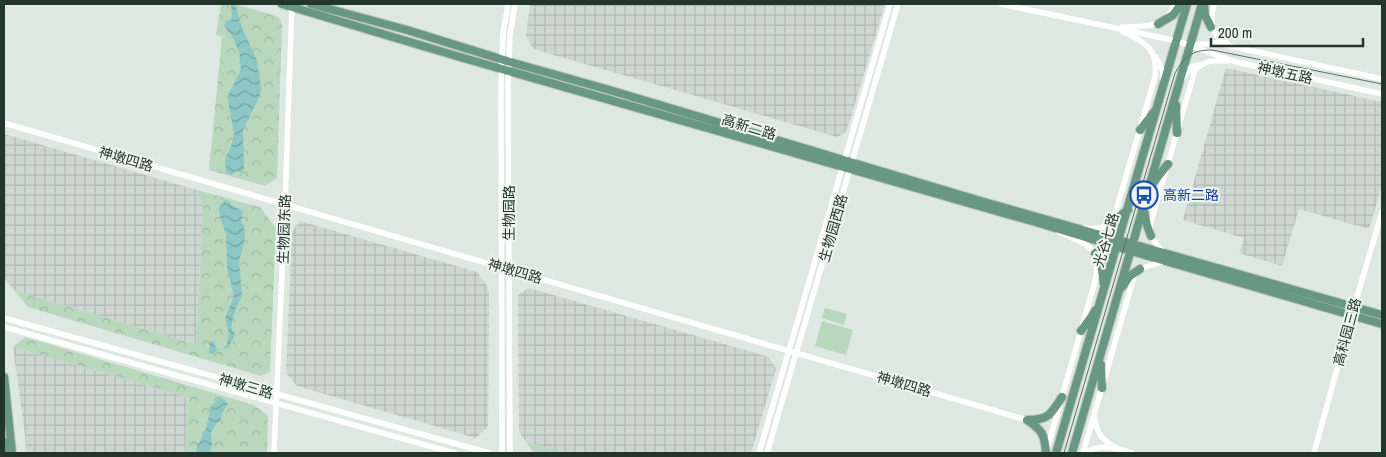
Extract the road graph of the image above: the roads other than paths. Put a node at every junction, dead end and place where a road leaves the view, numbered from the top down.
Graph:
1 (282, 4) edge
2 (311, 4) edge
3 (508, 4) edge
4 (516, 4) edge
5 (890, 4) edge
6 (898, 4) edge
7 (1001, 4) edge
8 (1175, 4) edge
9 (1181, 4) edge
10 (1187, 4) edge
11 (1203, 4) edge
12 (1214, 4) edge
13 (292, 5) edge
14 (1158, 24) junction
15 (1111, 27) junction
16 (1211, 27) junction
17 (1177, 41) junction
18 (1190, 45) junction
19 (1245, 49) junction
20 (1152, 51) junction
21 (506, 61) junction
22 (1236, 62) junction
23 (1201, 64) junction
24 (506, 70) junction
25 (1382, 79) edge
26 (1164, 85) junction
27 (1178, 86) junction
28 (1382, 94) edge
29 (1176, 95) junction
30 (1158, 107) junction
31 (4, 123) edge
32 (1140, 130) junction
33 (1177, 133) junction
34 (847, 164) junction
35 (1168, 164) junction
36 (1150, 187) junction
37 (285, 205) junction
38 (1145, 205) junction
39 (1128, 210) junction
40 (1382, 212) edge
41 (1113, 221) junction
42 (1039, 223) junction
43 (1071, 226) junction
44 (1151, 236) junction
45 (1118, 243) junction
46 (1132, 247) junction
47 (1095, 253) junction
48 (1166, 253) junction
49 (1165, 261) junction
50 (501, 267) junction
51 (509, 269) junction
52 (1140, 269) junction
53 (1105, 288) junction
54 (1119, 294) junction
55 (1100, 304) junction
56 (1354, 307) junction
57 (1382, 315) edge
58 (1352, 316) junction
59 (4, 318) edge
60 (1382, 324) edge
61 (4, 327) edge
62 (1081, 331) junction
63 (788, 350) junction
64 (796, 352) junction
65 (1101, 358) junction
66 (4, 377) edge
67 (1102, 388) junction
68 (277, 395) junction
69 (1062, 397) junction
70 (276, 404) junction
71 (1094, 416) junction
72 (1027, 420) junction
73 (4, 442) edge
74 (1119, 450) junction
75 (5, 453) edge
76 (12, 453) edge
77 (274, 453) edge
78 (454, 453) edge
79 (489, 453) edge
80 (502, 453) edge
81 (510, 453) edge
82 (759, 453) edge
83 (767, 453) edge
84 (1046, 453) edge
85 (1056, 453) edge
86 (1072, 453) edge
87 (1084, 453) edge
88 (1132, 453) edge
89 (1314, 453) edge

1 - 13 main road, 高新二路
2 - 21 main road, 高新二路
3 - 21 street, 生物园路
4 - 21 street, 生物园路
5 - 34 street, 生物园西路
6 - 34 street, 生物园西路
7 - 15 street, 神墩五路
8 - 14 street
9 - 14 main road
10 - 17 main road, 光谷七路
11 - 16 main road
11 - 18 main road, 光谷七路
12 - 16 street
13 - 24 main road, 高新二路
13 - 37 street, 生物园东路
14 - 15 street
15 - 17 street, 神墩五路
15 - 20 street
16 - 19 street
17 - 18 street, 神墩五路
17 - 26 main road, 光谷七路
18 - 19 street, 神墩五路
18 - 22 street, 神墩五路
18 - 27 main road, 光谷七路
19 - 25 street, 神墩五路
20 - 26 street
20 - 32 street
21 - 24 street, 生物园路
21 - 34 main road, 高新二路
22 - 23 street
22 - 28 street, 神墩五路
23 - 27 street
23 - 33 street
24 - 34 main road, 高新二路
24 - 50 street, 生物园路
24 - 51 street, 生物园路
26 - 30 main road, 光谷七路
27 - 29 main road, 光谷七路
29 - 33 main road
29 - 36 main road, 光谷七路
30 - 32 main road
30 - 39 main road, 光谷七路
31 - 37 street, 神墩四路
32 - 41 street
33 - 35 street
34 - 42 main road, 高新二路
34 - 43 main road, 高新二路
34 - 63 street, 生物园西路
34 - 64 street, 生物园西路
35 - 36 main road
35 - 44 street
36 - 38 main road, 光谷七路
37 - 50 street, 神墩四路
37 - 68 street, 生物园东路
38 - 44 main road
38 - 46 main road, 光谷七路
39 - 41 main road
39 - 45 main road, 光谷七路
40 - 56 street, 高科园三路
41 - 43 street
42 - 45 main road, 高新二路
42 - 47 street
43 - 45 main road, 高新二路
44 - 48 street
45 - 46 main road, 高新二路
45 - 53 main road, 光谷七路
46 - 48 main road, 高新二路
46 - 49 main road, 高新二路
46 - 54 main road, 光谷七路
47 - 53 main road
47 - 62 street
48 - 56 main road, 高新二路
49 - 52 street
49 - 58 main road, 高新二路
50 - 51 street, 神墩四路
50 - 80 street, 生物园路
51 - 63 street, 神墩四路
51 - 81 street, 生物园路
52 - 54 main road
52 - 67 street
53 - 55 main road, 光谷七路
54 - 65 main road, 光谷七路
55 - 62 main road
55 - 85 main road, 光谷七路
56 - 57 main road, 高新二路
56 - 58 street, 高科园三路
58 - 60 main road, 高新二路
58 - 89 street, 高科园三路
59 - 68 street, 神墩三路
61 - 70 street, 神墩三路
62 - 69 street
63 - 64 street, 神墩四路
63 - 82 street, 生物园西路
64 - 72 street, 神墩四路
64 - 83 street, 生物园西路
65 - 67 main road
65 - 86 main road, 光谷七路
66 - 76 main road
67 - 71 street
68 - 70 street, 生物园东路
68 - 79 street, 神墩三路
69 - 72 main road
69 - 84 street
70 - 77 street, 生物园东路
70 - 78 street, 神墩三路
71 - 74 street
71 - 87 street
72 - 84 main road
73 - 75 main road
74 - 87 street
74 - 88 street

